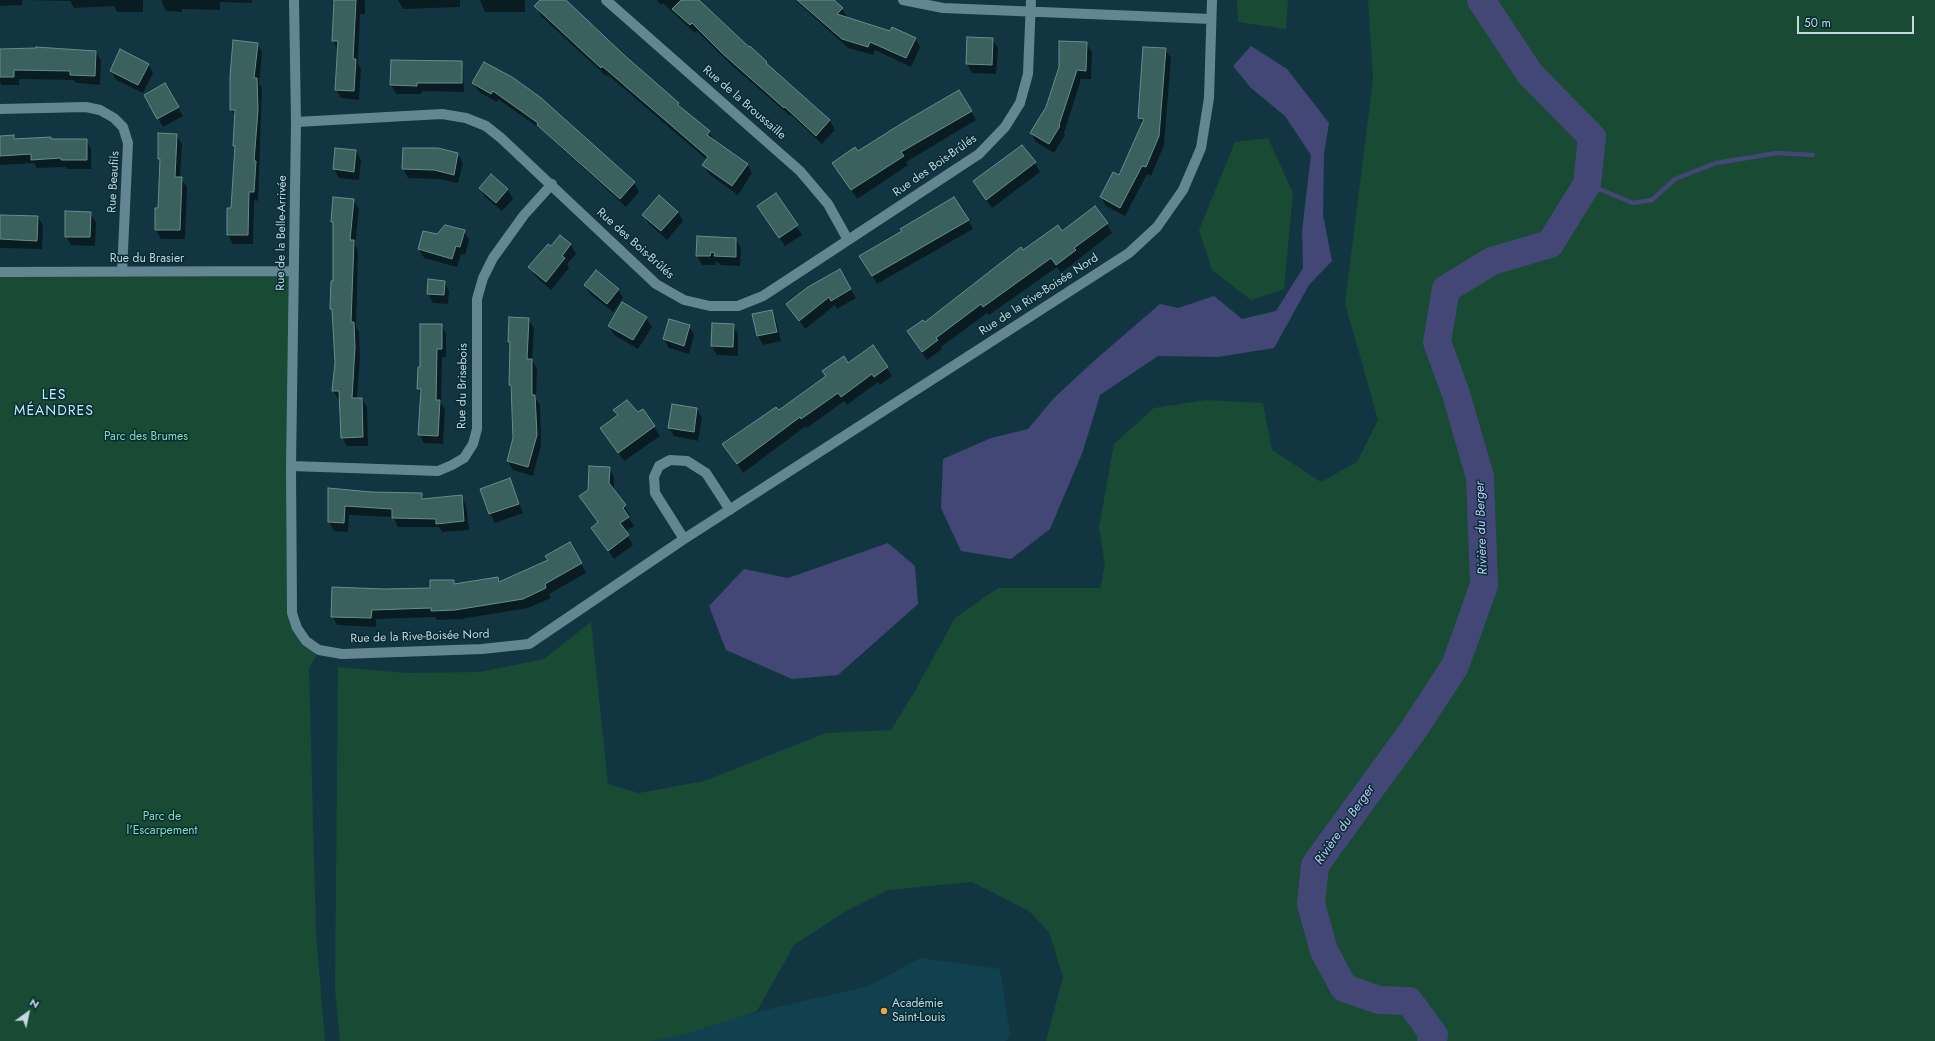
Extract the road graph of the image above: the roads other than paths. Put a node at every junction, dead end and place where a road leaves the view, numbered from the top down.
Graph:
1 (294, 0) edge
2 (606, 0) edge
3 (903, 0) edge
4 (1031, 0) edge
5 (1212, 0) edge
6 (1030, 11) junction
7 (1211, 19) junction
8 (0, 109) edge
9 (296, 122) junction
10 (552, 184) junction
11 (848, 240) junction
12 (294, 271) junction
13 (0, 272) edge
14 (122, 272) junction
15 (291, 466) junction
16 (730, 510) junction
17 (684, 539) junction

1 - 9 street, Rue de la Belle-Arrivée
2 - 11 street, Rue de la Broussaille
3 - 6 street
4 - 6 street, Rue des Bois-Brûlés
5 - 7 street, Rue de la Rive-Boisée Nord
6 - 7 street
6 - 11 street, Rue des Bois-Brûlés
7 - 16 street, Rue de la Rive-Boisée Nord
8 - 14 street, Rue Beaufils
9 - 10 street, Rue des Bois-Brûlés
9 - 12 street, Rue de la Belle-Arrivée
10 - 11 street, Rue des Bois-Brûlés
10 - 15 street, Rue du Brisebois
12 - 14 street, Rue du Brasier
12 - 15 street, Rue de la Belle-Arrivée
13 - 14 street, Rue du Brasier
15 - 17 street, Rue de la Rive-Boisée Nord
16 - 17 street, Rue de la Rive-Boisée Nord
16 - 17 street

